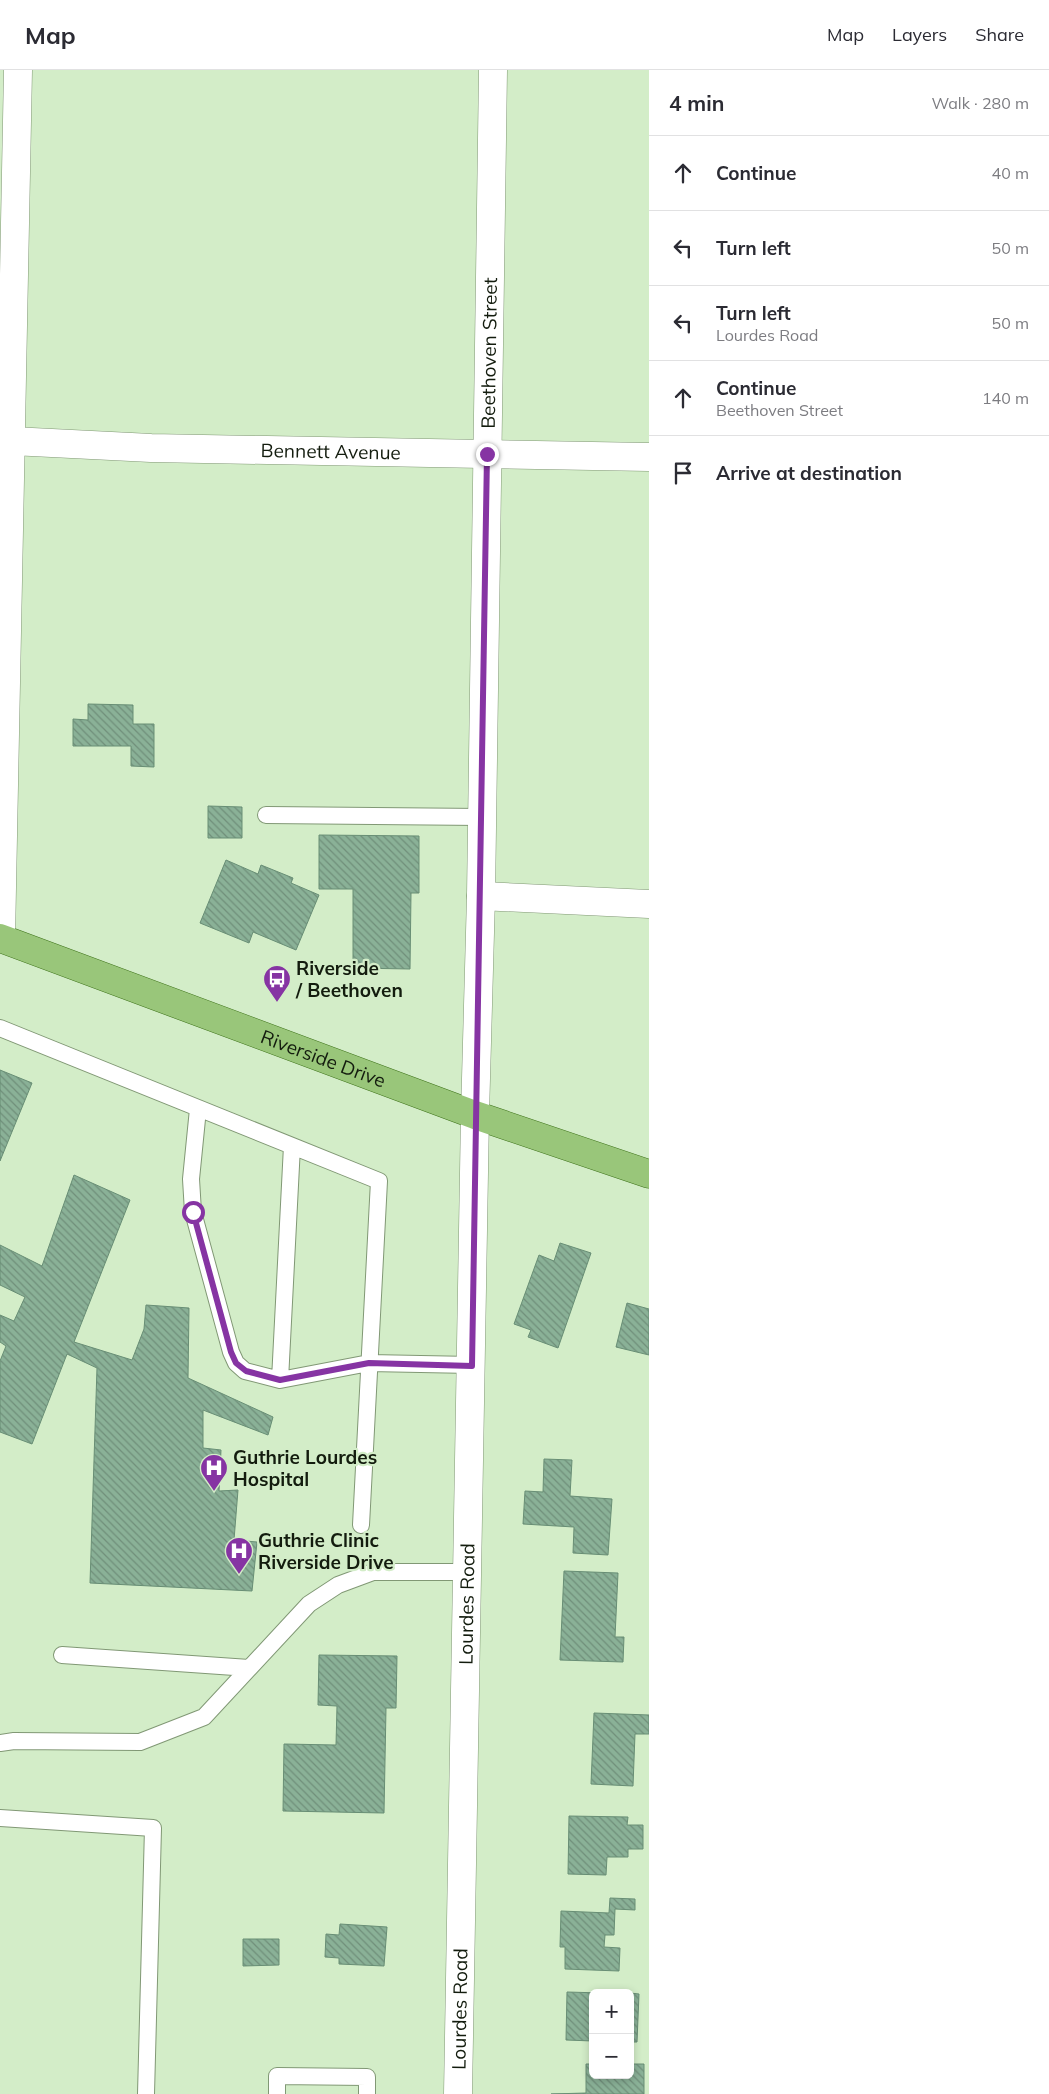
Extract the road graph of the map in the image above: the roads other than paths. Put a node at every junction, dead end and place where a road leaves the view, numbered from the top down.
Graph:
1 (18, 70) edge
2 (494, 70) edge
3 (12, 441) junction
4 (487, 454) junction
5 (649, 457) edge
6 (266, 816) dead end
7 (482, 818) junction
8 (481, 896) junction
9 (649, 904) edge
10 (0, 942) edge
11 (0, 1028) edge
12 (198, 1109) junction
13 (476, 1115) junction
14 (292, 1146) junction
15 (649, 1174) edge
16 (369, 1363) junction
17 (472, 1366) junction
18 (280, 1380) junction
19 (361, 1525) dead end
20 (468, 1572) junction
21 (62, 1655) dead end
22 (249, 1668) junction
23 (0, 1743) edge
24 (0, 1818) edge
25 (146, 2094) edge
26 (277, 2094) edge
27 (367, 2094) edge
28 (458, 2094) edge

1 - 3 street
2 - 4 street, Beethoven Street
3 - 4 street, Bennett Avenue
3 - 10 street
4 - 5 street, Bennett Avenue
4 - 7 street, Beethoven Street
6 - 7 lane
7 - 8 street, Beethoven Street
8 - 9 street
8 - 13 street, Beethoven Street
10 - 13 main road, Riverside Drive
11 - 12 lane
12 - 14 lane
12 - 18 lane
13 - 15 main road, Riverside Drive
13 - 17 street, Lourdes Road
14 - 16 lane
14 - 18 lane
16 - 17 lane
16 - 18 lane
16 - 19 lane
17 - 20 street, Lourdes Road
20 - 22 lane
20 - 28 street, Lourdes Road
21 - 22 lane
22 - 23 lane
24 - 25 lane
26 - 27 lane

